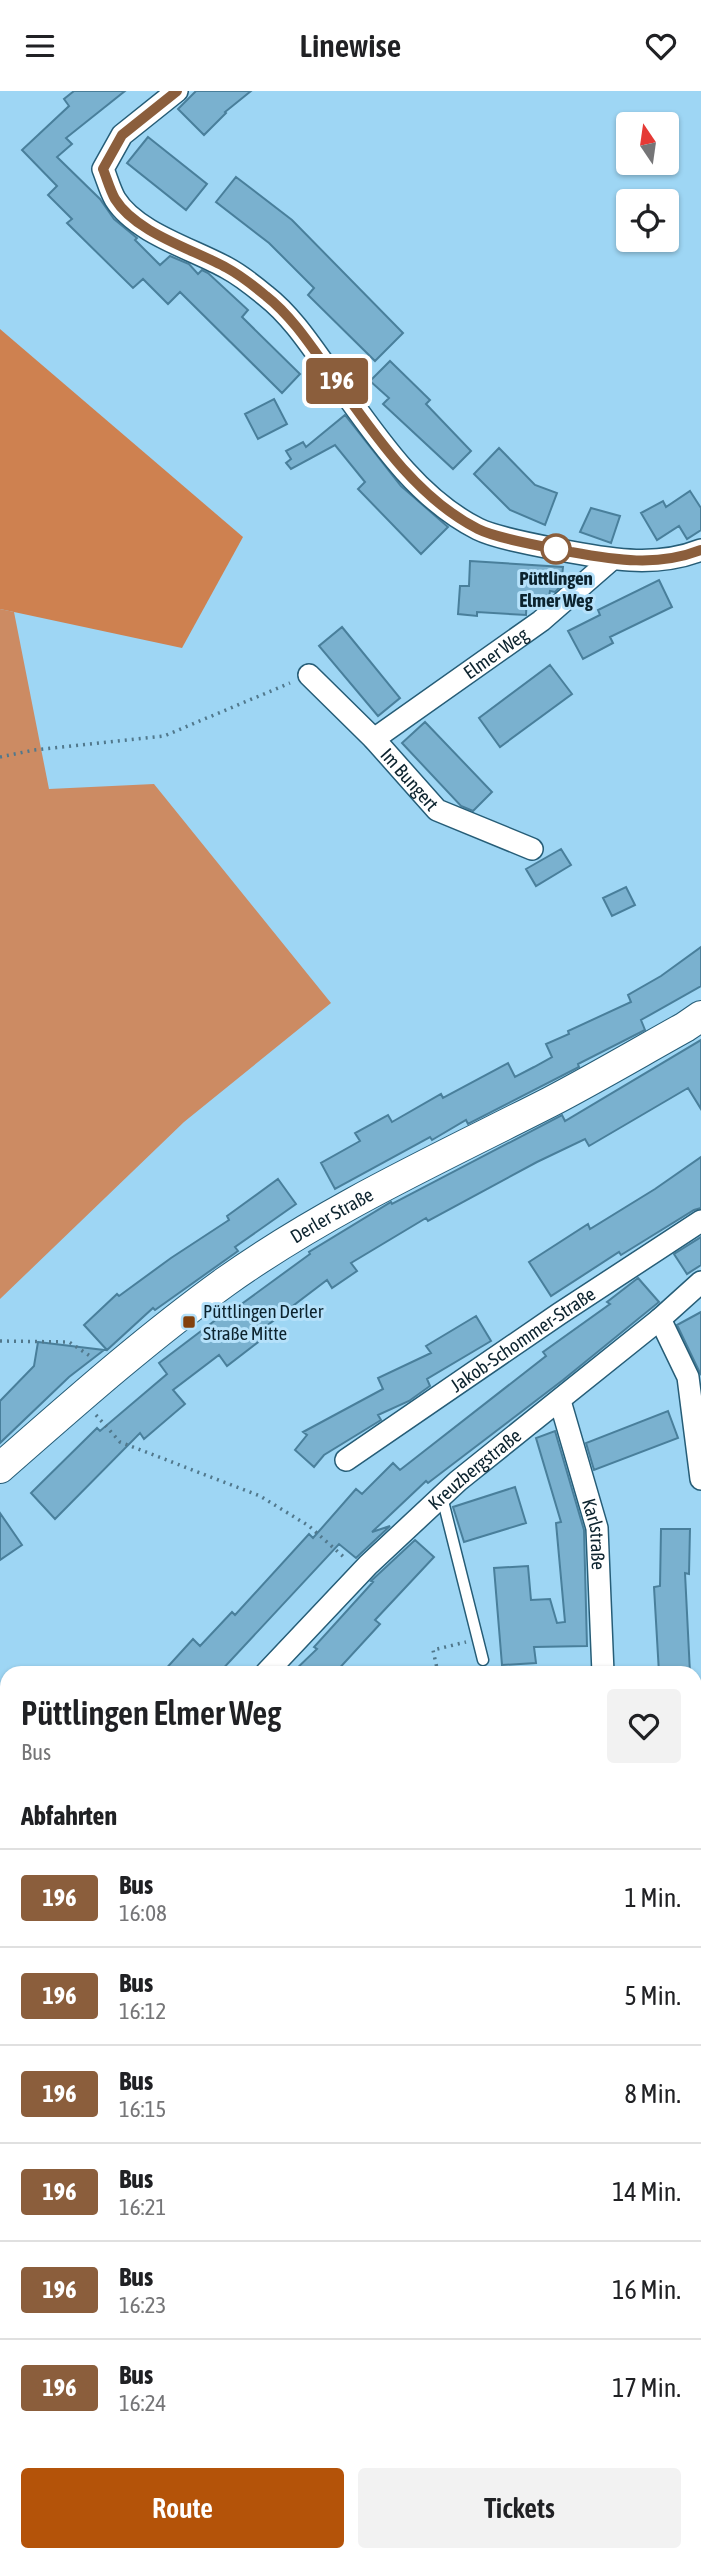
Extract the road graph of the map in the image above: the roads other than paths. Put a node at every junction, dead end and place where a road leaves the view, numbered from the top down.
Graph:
1 (177, 91) edge
2 (701, 550) edge
3 (611, 559) junction
4 (309, 675) road end
5 (374, 739) junction
6 (532, 849) dead end
7 (701, 1016) edge
8 (701, 1221) edge
9 (701, 1282) edge
10 (660, 1319) junction
11 (560, 1401) junction
12 (346, 1460) dead end
13 (0, 1468) edge
14 (701, 1479) edge
15 (442, 1497) junction
16 (483, 1660) dead end
17 (273, 1666) edge
18 (603, 1666) edge

1 - 3 street
2 - 3 street
3 - 5 street, Elmer Weg
4 - 5 street, Im Bungert
5 - 6 street, Im Bungert
7 - 13 street, Derler Straße
8 - 12 street, Jakob-Schommer-Straße
9 - 10 street, Kreuzbergstraße
10 - 11 street, Kreuzbergstraße
10 - 14 street
11 - 15 street, Kreuzbergstraße
11 - 18 street, Karlstraße
15 - 16 lane
15 - 17 street, Kreuzbergstraße

